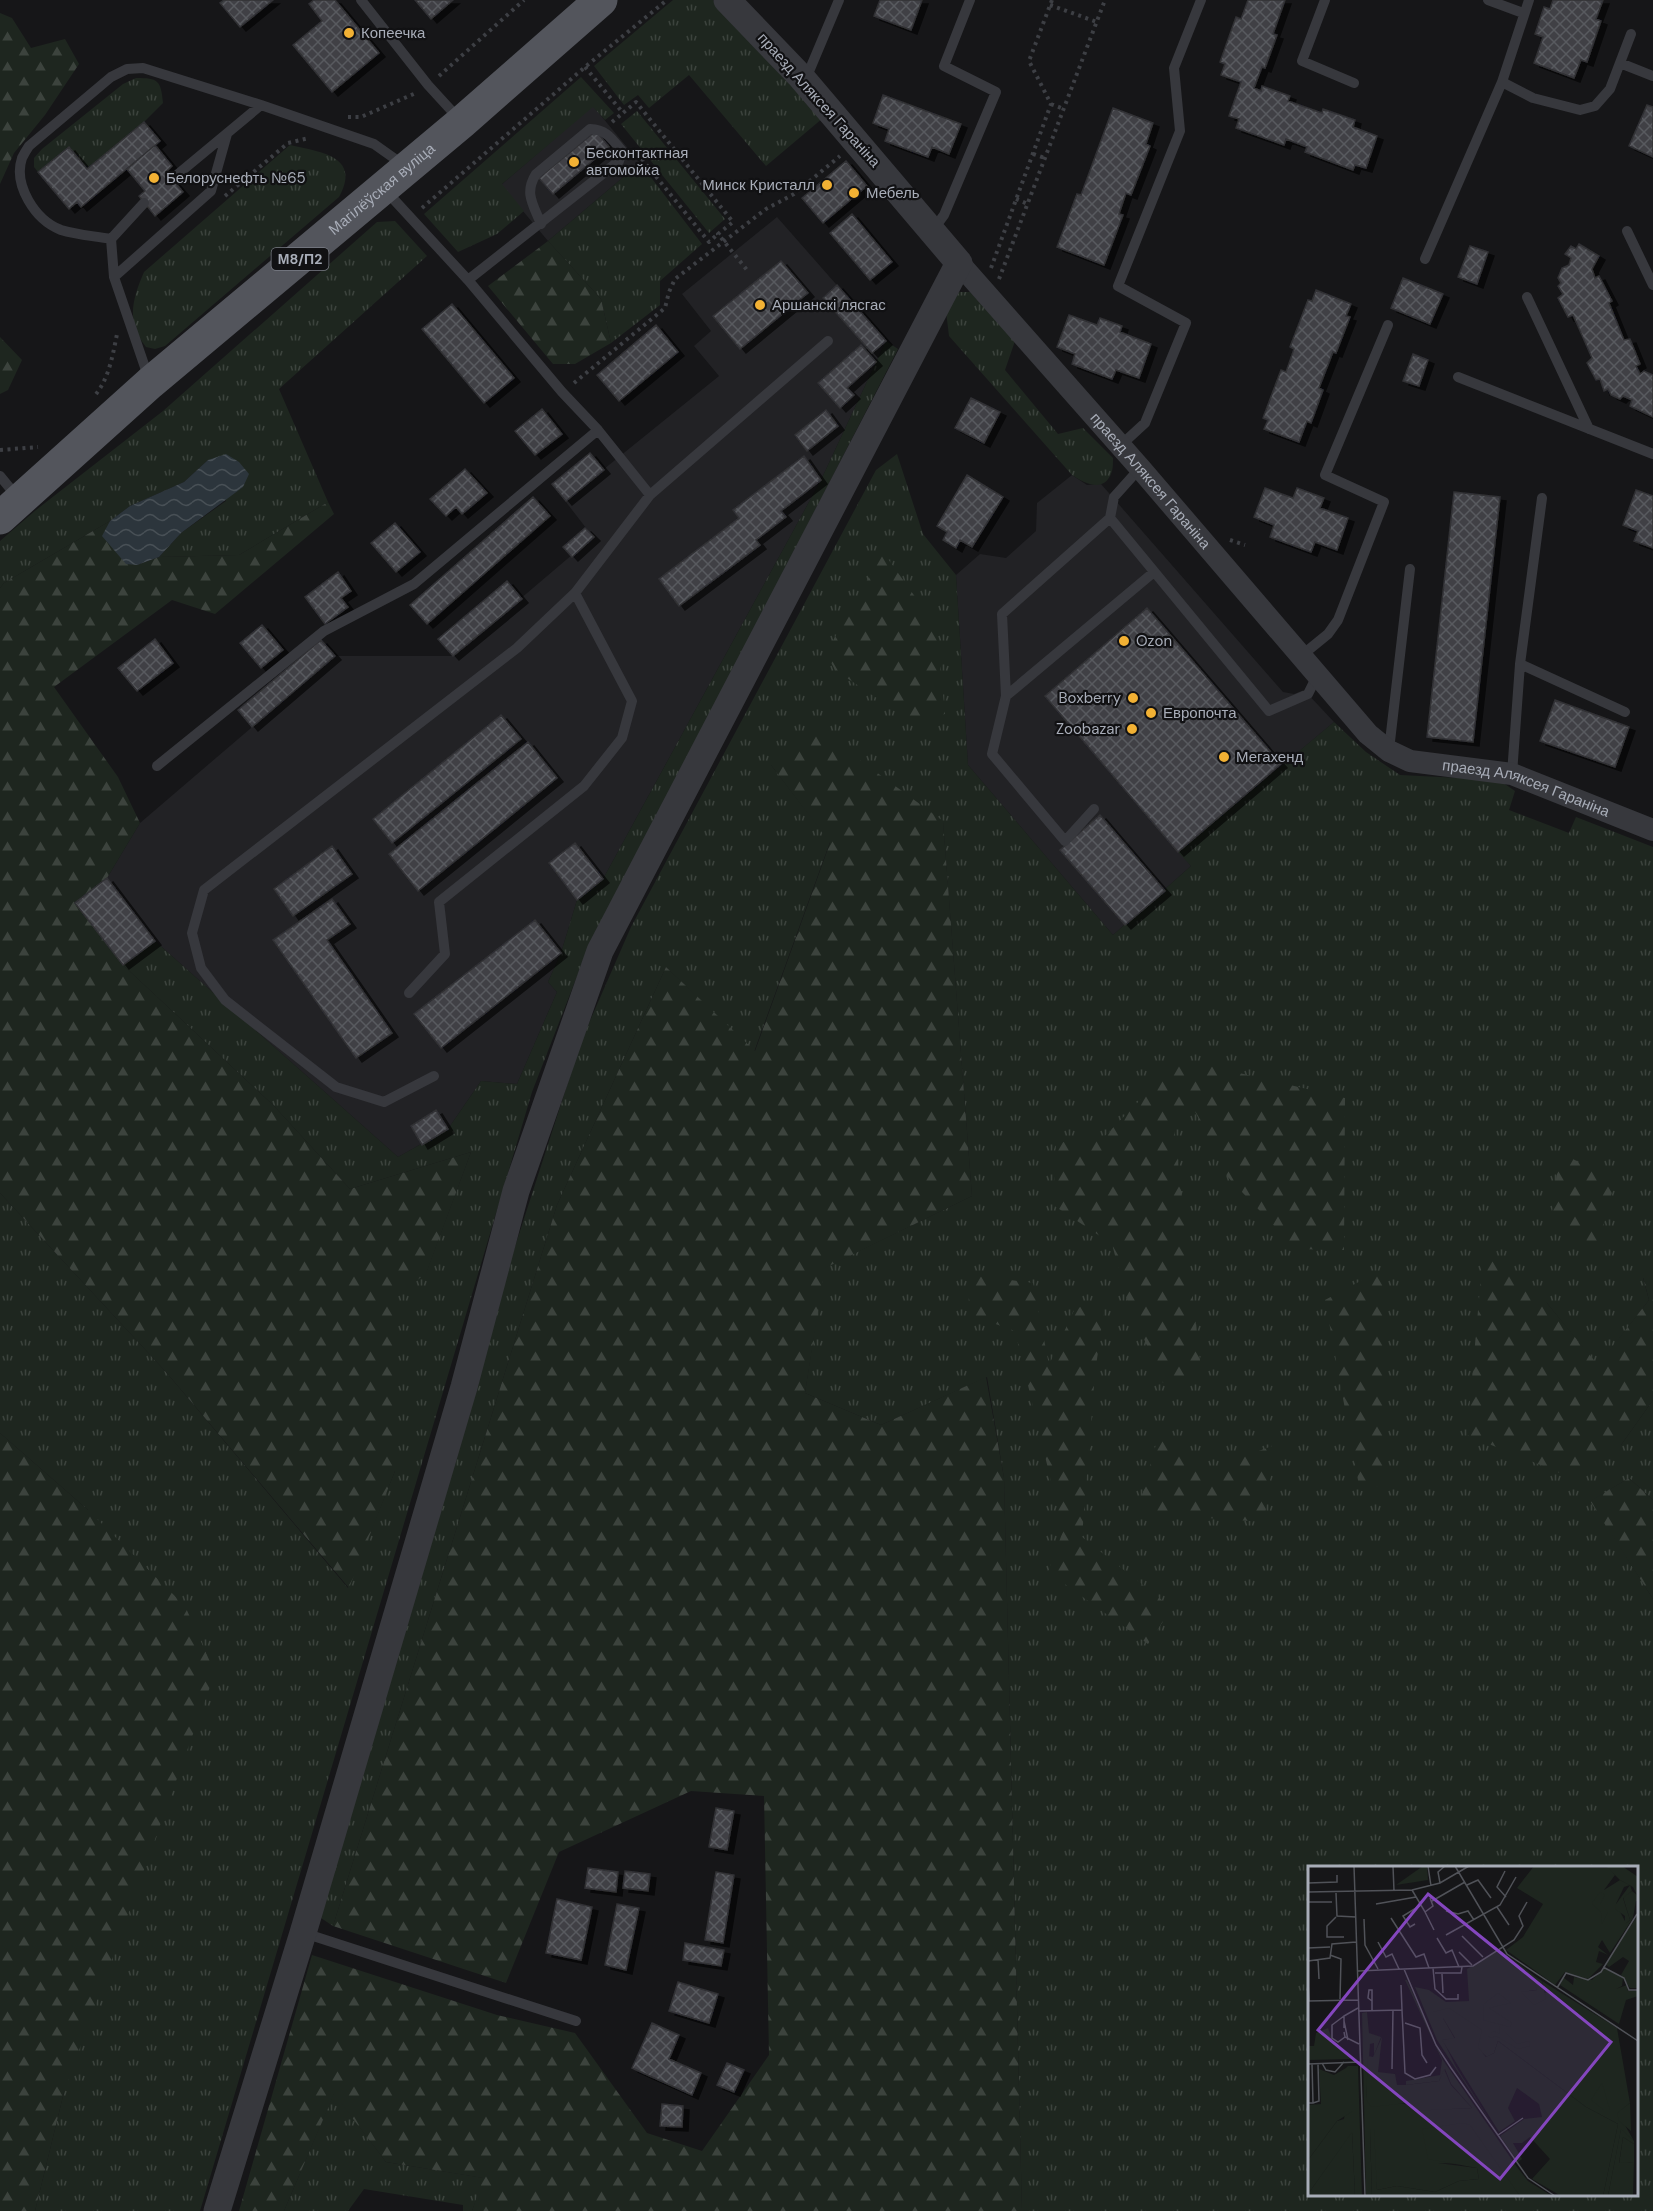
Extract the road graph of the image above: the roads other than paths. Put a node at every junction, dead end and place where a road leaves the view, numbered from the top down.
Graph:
1 (361, 0) edge
2 (601, 0) edge
3 (728, 0) edge
4 (838, 0) edge
5 (970, 0) edge
6 (1201, 0) edge
7 (1324, 0) edge
8 (1488, 0) edge
9 (1528, 0) edge
10 (1523, 13) junction
11 (1631, 34) dead end
12 (1620, 63) junction
13 (1653, 76) edge
14 (801, 77) junction
15 (1502, 82) junction
16 (1354, 83) dead end
17 (261, 105) junction
18 (462, 122) junction
19 (227, 134) junction
20 (396, 178) junction
21 (172, 179) dead end
22 (144, 202) dead end
23 (541, 224) junction
24 (933, 230) junction
25 (1627, 231) dead end
26 (111, 239) junction
27 (1425, 259) dead end
28 (959, 263) junction
29 (114, 277) junction
30 (468, 280) junction
31 (1653, 285) edge
32 (1527, 297) dead end
33 (1388, 326) dead end
34 (828, 341) dead end
35 (1458, 377) dead end
36 (150, 383) junction
37 (1588, 429) junction
38 (598, 430) junction
39 (1120, 446) junction
40 (1653, 454) edge
41 (1140, 468) junction
42 (650, 495) junction
43 (7, 498) edge
44 (1542, 498) dead end
45 (1110, 518) junction
46 (1410, 569) dead end
47 (1154, 572) junction
48 (575, 593) junction
49 (1301, 656) junction
50 (1520, 664) junction
51 (1317, 676) junction
52 (1006, 696) junction
53 (1625, 712) dead end
54 (1389, 751) junction
55 (157, 766) dead end
56 (1512, 774) junction
57 (1094, 809) dead end
58 (1653, 830) edge
59 (409, 993) dead end
60 (434, 1076) dead end
61 (303, 1933) junction
62 (576, 2021) dead end
63 (217, 2211) edge

1 - 18 lane
2 - 18 main road, Магілёўская вуліца / М8/П2
3 - 14 street, праезд Аляксея Гараніна
4 - 14 lane
5 - 24 lane
6 - 39 lane
7 - 16 lane
8 - 10 lane
9 - 10 lane
10 - 15 lane
11 - 12 lane
12 - 13 lane
12 - 15 lane
14 - 24 street, праезд Аляксея Гараніна
15 - 27 lane
17 - 19 lane
17 - 20 lane
17 - 26 lane
18 - 20 main road, Магілёўская вуліца / М8/П2
19 - 21 lane
19 - 29 lane
20 - 30 lane
20 - 36 main road, Магілёўская вуліца / М8/П2
22 - 26 lane
23 - 23 lane
23 - 30 lane
24 - 28 street, праезд Аляксея Гараніна
25 - 31 lane
26 - 29 lane
28 - 39 street, праезд Аляксея Гараніна
28 - 61 street
29 - 36 lane
30 - 38 lane
32 - 37 lane
33 - 49 lane
34 - 42 lane
35 - 37 lane
36 - 43 main road, Магілёўская вуліца / М8/П2
37 - 40 lane
38 - 42 lane
38 - 55 lane
39 - 41 street, праезд Аляксея Гараніна
41 - 45 lane
41 - 49 street, праезд Аляксея Гараніна
42 - 48 lane
44 - 50 lane
45 - 47 lane
45 - 52 lane
46 - 54 lane
47 - 51 lane
47 - 52 lane
48 - 59 lane
48 - 60 lane
49 - 51 street, праезд Аляксея Гараніна
50 - 53 lane
50 - 56 lane
51 - 54 street, праезд Аляксея Гараніна
52 - 57 lane
54 - 56 street, праезд Аляксея Гараніна
56 - 58 street, праезд Аляксея Гараніна
61 - 62 lane
61 - 63 street

